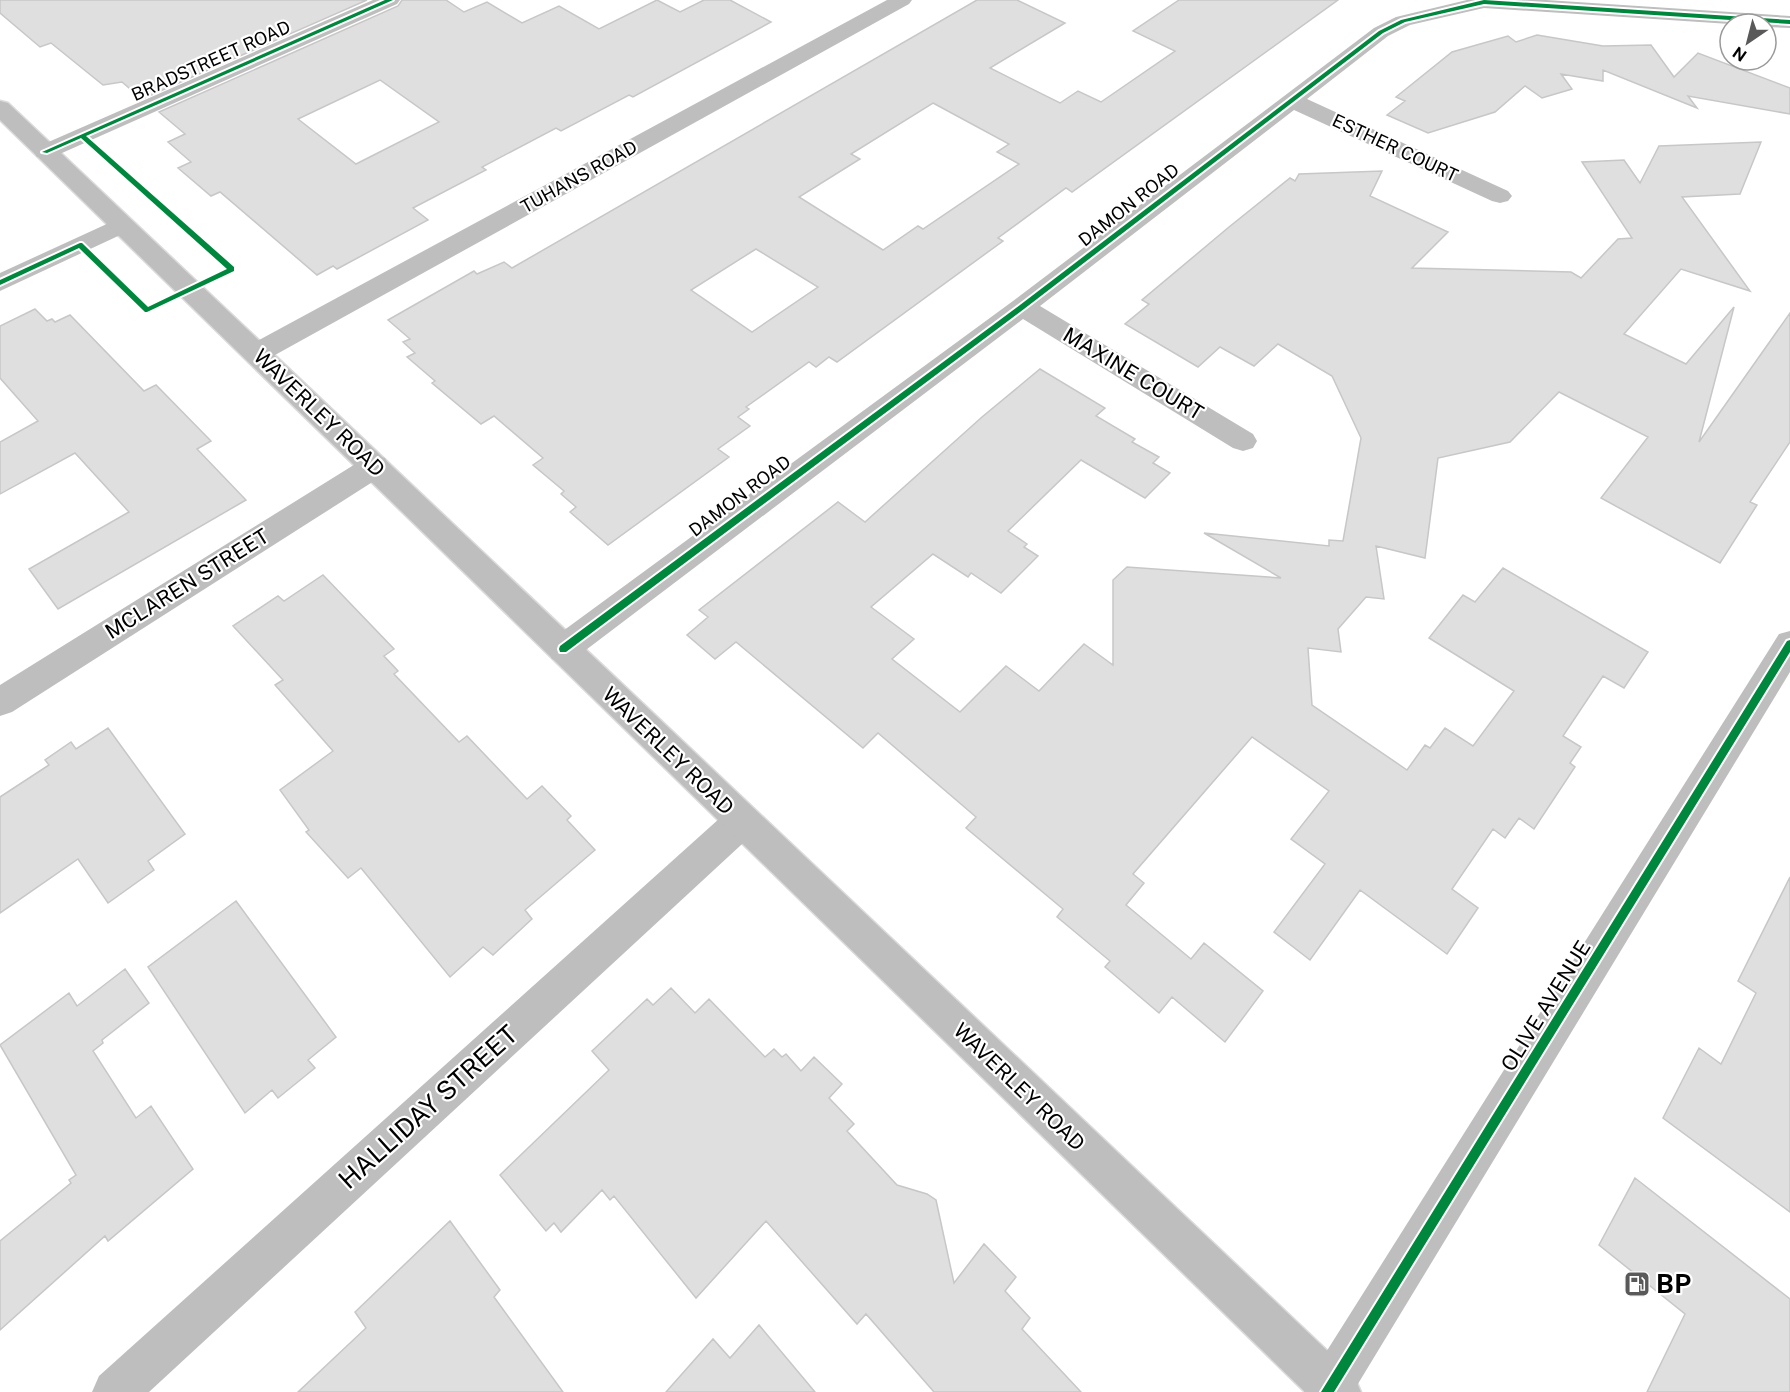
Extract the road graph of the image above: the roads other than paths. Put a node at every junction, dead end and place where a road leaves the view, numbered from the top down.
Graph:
1 (390, 0) edge
2 (902, 0) edge
3 (1482, 1) edge
4 (1790, 22) edge
5 (1291, 100) junction
6 (0, 108) edge
7 (45, 152) junction
8 (1500, 196) dead end
9 (122, 225) junction
10 (0, 283) edge
11 (1022, 307) junction
12 (257, 353) junction
13 (1243, 441) dead end
14 (375, 466) junction
15 (1790, 644) edge
16 (562, 649) junction
17 (0, 702) edge
18 (742, 821) junction
19 (1332, 1390) edge
20 (115, 1392) edge

1 - 7 street, BRADSTREET ROAD
2 - 12 street, TUHANS ROAD
3 - 4 street, DAMON ROAD
3 - 5 street, DAMON ROAD
5 - 8 street, ESTHER COURT
5 - 11 street, DAMON ROAD
6 - 7 street, WAVERLEY ROAD
7 - 9 street, WAVERLEY ROAD
9 - 10 street
9 - 12 street, WAVERLEY ROAD
11 - 13 street, MAXINE COURT
11 - 16 street, DAMON ROAD
12 - 14 street, WAVERLEY ROAD
14 - 16 street, WAVERLEY ROAD
14 - 17 street, MCLAREN STREET
15 - 19 street, OLIVE AVENUE
16 - 18 street, WAVERLEY ROAD
18 - 19 street, WAVERLEY ROAD
18 - 20 street, HALLIDAY STREET

